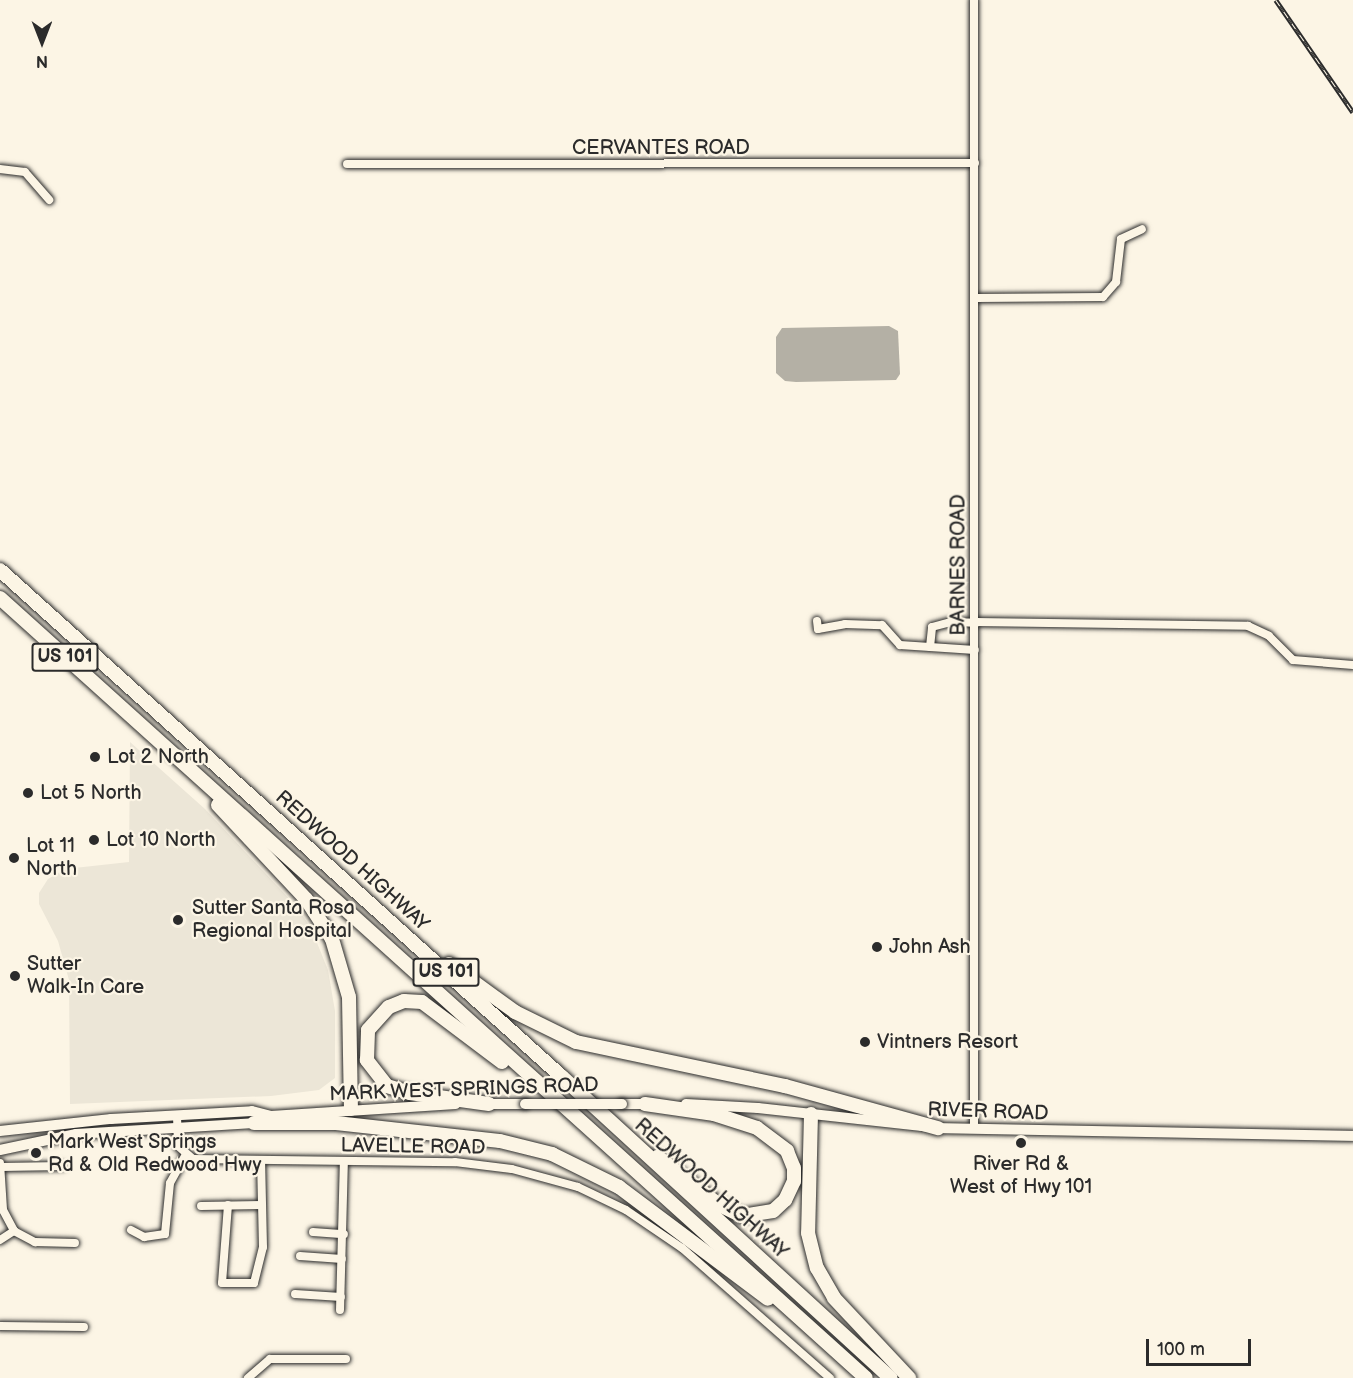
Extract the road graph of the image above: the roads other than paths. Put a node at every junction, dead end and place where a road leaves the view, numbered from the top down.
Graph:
1 (974, 0) edge
2 (347, 164) dead end
3 (975, 164) junction
4 (0, 169) edge
5 (50, 200) dead end
6 (1142, 229) dead end
7 (977, 298) junction
8 (0, 570) edge
9 (0, 598) edge
10 (817, 621) dead end
11 (976, 623) junction
12 (930, 647) junction
13 (975, 650) junction
14 (1353, 665) edge
15 (180, 760) junction
16 (385, 917) junction
17 (531, 1078) junction
18 (489, 1104) junction
19 (622, 1104) joint
20 (645, 1104) junction
21 (351, 1109) junction
22 (811, 1114) junction
23 (177, 1116) junction
24 (271, 1116) junction
25 (254, 1123) junction
26 (177, 1128) junction
27 (938, 1128) junction
28 (974, 1129) junction
29 (0, 1131) edge
30 (618, 1131) junction
31 (1353, 1136) edge
32 (0, 1150) edge
33 (185, 1156) junction
34 (261, 1161) junction
35 (344, 1162) junction
36 (0, 1165) edge
37 (62, 1166) dead end
38 (261, 1205) junction
39 (201, 1206) dead end
40 (228, 1206) junction
41 (131, 1230) dead end
42 (14, 1231) junction
43 (313, 1232) dead end
44 (344, 1234) junction
45 (0, 1240) edge
46 (75, 1243) dead end
47 (300, 1256) dead end
48 (342, 1259) junction
49 (295, 1294) dead end
50 (341, 1297) junction
51 (340, 1310) dead end
52 (790, 1311) junction
53 (0, 1326) edge
54 (84, 1327) dead end
55 (346, 1359) dead end
56 (248, 1378) edge
57 (830, 1378) edge
58 (866, 1378) edge
59 (890, 1378) edge
60 (909, 1378) edge

1 - 3 street, BARNES ROAD
2 - 3 street, CERVANTES ROAD
3 - 7 street, BARNES ROAD
4 - 5 street
6 - 7 street
7 - 11 street, BARNES ROAD
8 - 16 highway, REDWOOD HIGHWAY / US 101
9 - 15 highway, REDWOOD HIGHWAY / US 101
10 - 12 street
11 - 12 street
11 - 13 street, BARNES ROAD
11 - 14 street
12 - 13 street
13 - 28 street, BARNES ROAD
15 - 17 highway, REDWOOD HIGHWAY / US 101
15 - 21 highway
16 - 27 highway
16 - 30 highway, REDWOOD HIGHWAY / US 101
17 - 18 highway
17 - 52 highway, REDWOOD HIGHWAY / US 101
18 - 19 main road, MARK WEST SPRINGS ROAD, bridge
18 - 21 main road, MARK WEST SPRINGS ROAD
19 - 20 main road, RIVER ROAD
20 - 22 main road, RIVER ROAD
20 - 30 highway
21 - 24 main road, MARK WEST SPRINGS ROAD
22 - 27 main road, RIVER ROAD
22 - 60 highway
23 - 24 main road, MARK WEST SPRINGS ROAD
23 - 26 street
23 - 29 main road, MARK WEST SPRINGS ROAD
24 - 25 main road, MARK WEST SPRINGS ROAD
25 - 26 main road, MARK WEST SPRINGS ROAD
25 - 52 highway
26 - 32 main road, MARK WEST SPRINGS ROAD
26 - 33 street
27 - 28 main road, RIVER ROAD
28 - 31 main road, RIVER ROAD
30 - 59 highway, REDWOOD HIGHWAY / US 101
33 - 34 street, LAVELLE ROAD
33 - 41 street
34 - 35 street, LAVELLE ROAD
34 - 38 street
35 - 44 street
35 - 57 street, LAVELLE ROAD
36 - 37 street
36 - 42 street
38 - 40 street
38 - 40 street
39 - 40 street
42 - 45 street
42 - 46 street
43 - 44 street
44 - 48 street
47 - 48 street
48 - 50 street
49 - 50 street
50 - 51 street
52 - 58 highway, REDWOOD HIGHWAY / US 101
53 - 54 street
55 - 56 street

